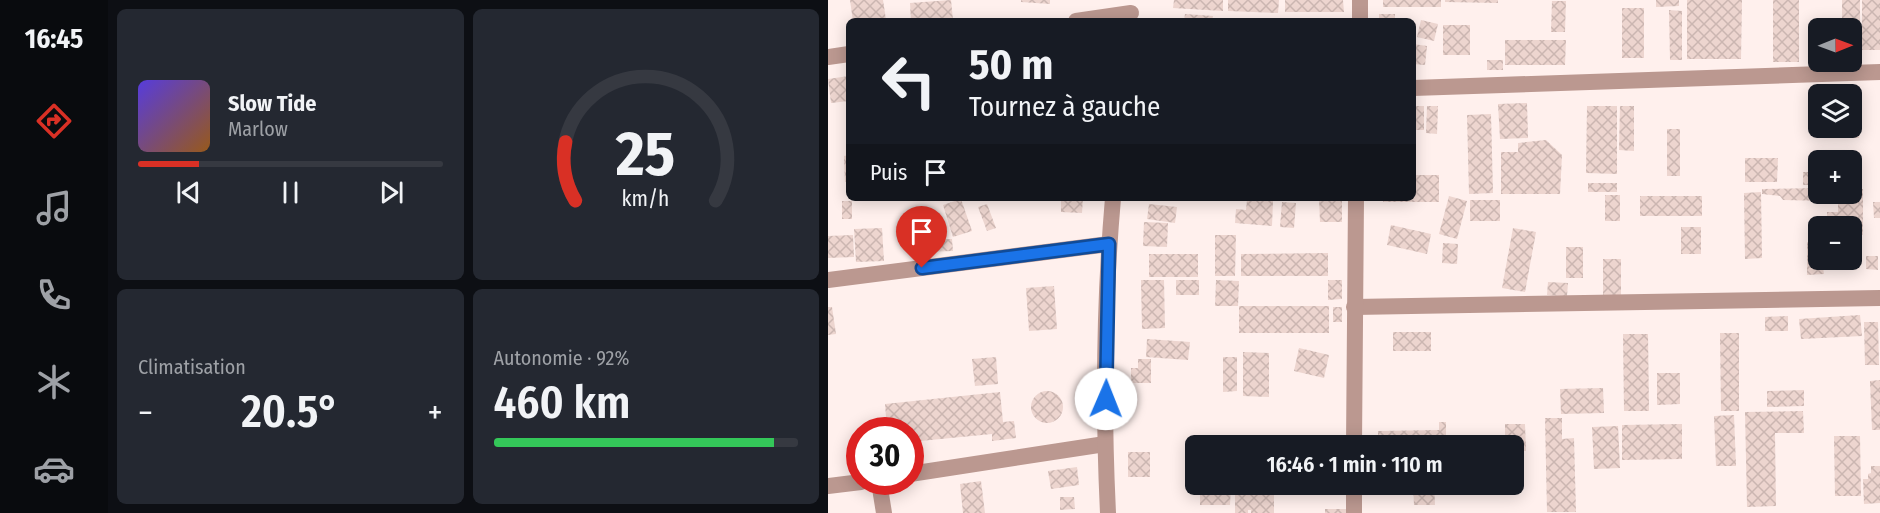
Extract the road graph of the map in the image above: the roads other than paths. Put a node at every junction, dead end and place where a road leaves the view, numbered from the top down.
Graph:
1 (1360, 0) edge
2 (1131, 11) edge
3 (1092, 18) edge
4 (1360, 18) edge
5 (846, 54) edge
6 (828, 57) edge
7 (1880, 72) edge
8 (1416, 88) edge
9 (1113, 201) edge
10 (1356, 201) edge
11 (1109, 244) junction
12 (828, 280) edge
13 (1880, 298) edge
14 (1354, 307) junction
15 (1354, 435) edge
16 (1105, 444) junction
17 (924, 472) edge
18 (846, 484) edge
19 (828, 486) edge
20 (881, 495) edge
21 (1354, 495) edge
22 (884, 513) edge
23 (1108, 513) edge
24 (1354, 513) edge

1 - 4 street
2 - 3 street
5 - 6 street
7 - 8 street
9 - 11 street
10 - 14 street
11 - 12 street
11 - 16 street
13 - 14 street
14 - 15 street
16 - 17 street
16 - 23 street
18 - 19 street
20 - 22 street
21 - 24 street

